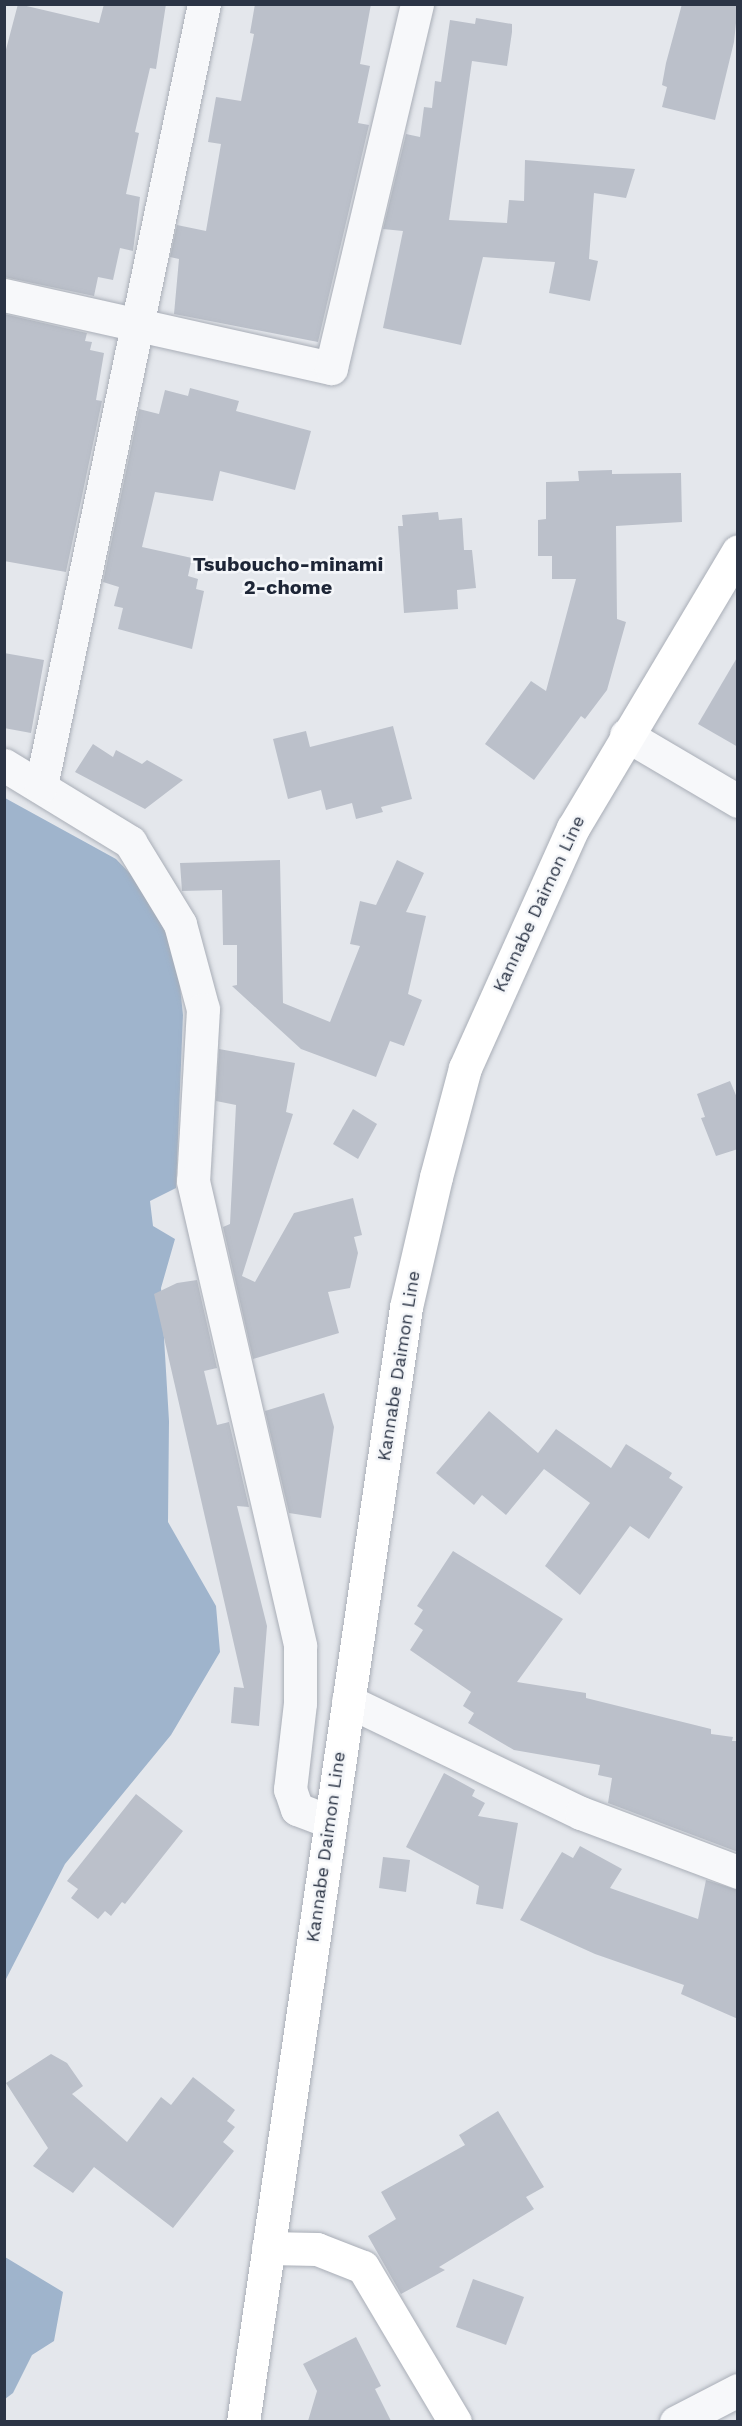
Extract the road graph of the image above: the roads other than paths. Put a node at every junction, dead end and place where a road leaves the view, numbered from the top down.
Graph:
1 (204, 4) edge
2 (417, 4) edge
3 (4, 295) edge
4 (140, 326) junction
5 (738, 551) edge
6 (626, 735) junction
7 (4, 765) edge
8 (40, 786) junction
9 (738, 801) edge
10 (348, 1701) junction
11 (330, 1821) junction
12 (738, 1872) edge
13 (268, 2248) junction
14 (738, 2390) edge
15 (243, 2421) edge
16 (455, 2421) edge
17 (676, 2421) edge

1 - 4 street
2 - 4 street
3 - 4 street
4 - 8 street
5 - 6 main road, Kannabe Daimon Line
6 - 9 street
6 - 10 main road, Kannabe Daimon Line
7 - 8 street
8 - 11 street
10 - 11 main road, Kannabe Daimon Line
10 - 12 street
11 - 13 main road, Kannabe Daimon Line
13 - 15 main road, Kannabe Daimon Line
13 - 16 main road
14 - 17 street

